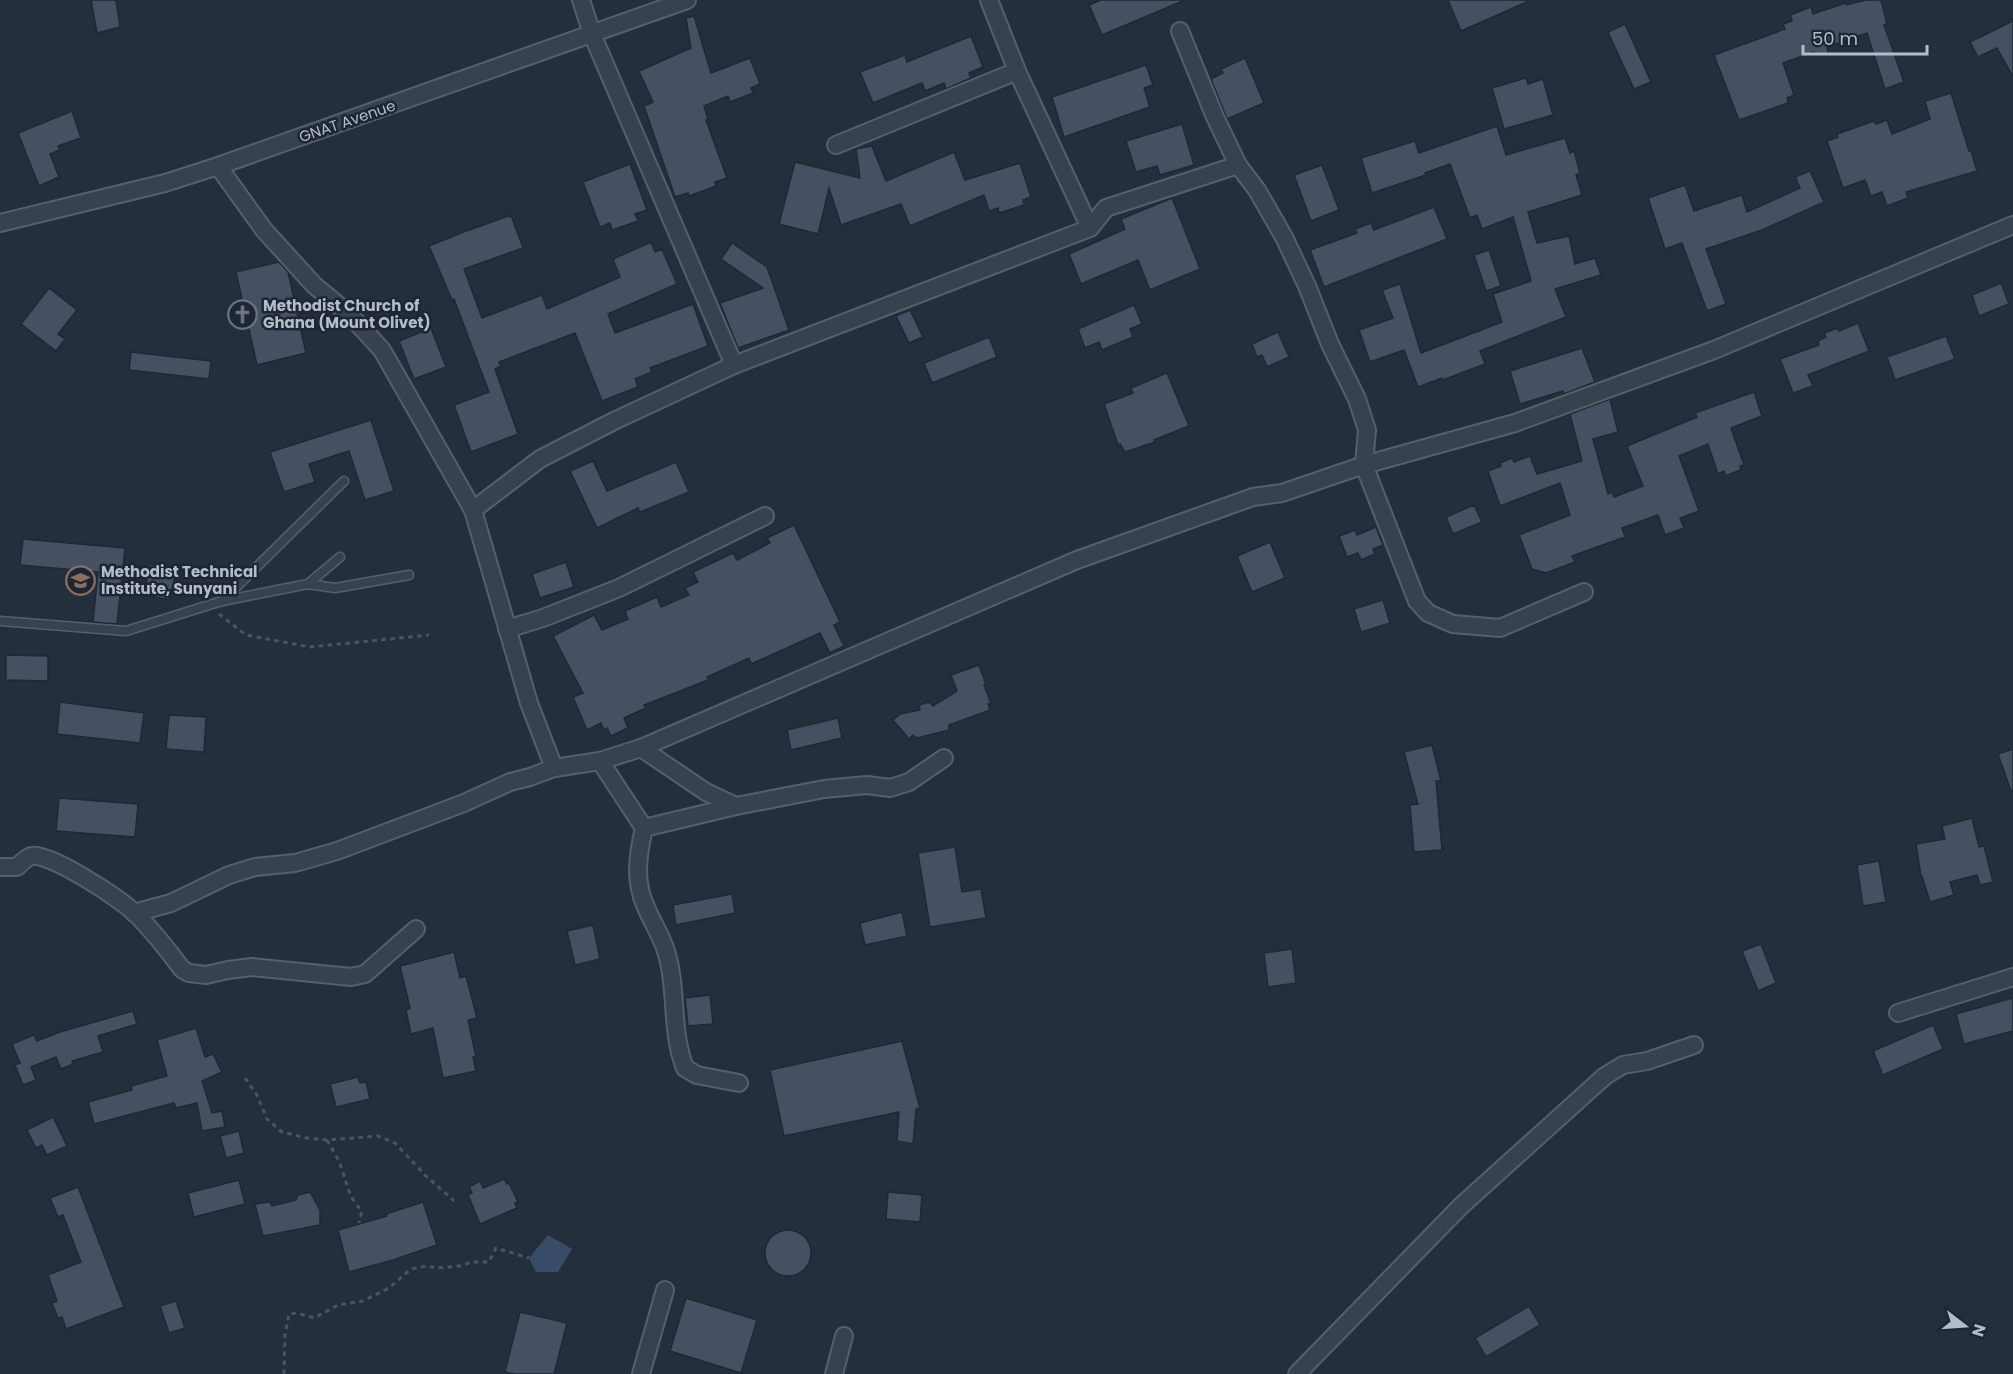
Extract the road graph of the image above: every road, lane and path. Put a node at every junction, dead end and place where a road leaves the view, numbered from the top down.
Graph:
1 (581, 0) edge
2 (687, 0) edge
3 (989, 0) edge
4 (1180, 31) dead end
5 (592, 34) junction
6 (1017, 71) junction
7 (836, 145) dead end
8 (1238, 165) junction
9 (218, 166) junction
10 (0, 223) edge
11 (2013, 225) edge
12 (1090, 228) junction
13 (735, 365) junction
14 (1364, 465) junction
15 (344, 481) dead end
16 (473, 510) junction
17 (765, 516) dead end
18 (340, 557) dead end
19 (409, 575) dead end
20 (308, 584) junction
21 (1584, 592) dead end
22 (222, 601) junction
23 (208, 605) junction
24 (0, 621) edge
25 (507, 628) junction
26 (429, 635) dead end
27 (641, 748) junction
28 (944, 758) dead end
29 (600, 761) junction
30 (554, 768) junction
31 (736, 806) junction
32 (644, 828) junction
33 (0, 867) edge
34 (134, 913) junction
35 (416, 929) dead end
36 (2013, 977) edge
37 (1898, 1013) dead end
38 (1694, 1045) dead end
39 (245, 1078) dead end
40 (739, 1083) dead end
41 (327, 1140) junction
42 (454, 1201) dead end
43 (359, 1222) dead end
44 (529, 1258) dead end
45 (665, 1290) dead end
46 (844, 1336) dead end
47 (284, 1374) edge
48 (641, 1374) edge
49 (834, 1374) edge
50 (1298, 1374) edge

1 - 5 street
2 - 5 street, GNAT Avenue
3 - 6 street
4 - 8 street
5 - 9 street, GNAT Avenue
5 - 13 street
6 - 7 street
6 - 12 street
8 - 12 street
8 - 14 street
9 - 10 street, GNAT Avenue
9 - 16 street
11 - 14 street
12 - 13 street
13 - 16 street
14 - 21 street
14 - 27 street
15 - 22 lane
16 - 25 street
17 - 25 street
18 - 20 lane
19 - 20 lane
20 - 22 lane
22 - 23 lane
23 - 24 lane
23 - 26 path
25 - 30 street
27 - 29 street
27 - 31 street
28 - 31 street
29 - 30 street
29 - 32 street
30 - 34 street
31 - 32 street
32 - 40 street
33 - 34 street
34 - 35 street
36 - 37 street
38 - 50 street
39 - 41 path
41 - 42 path
41 - 43 path
44 - 47 path
45 - 48 street
46 - 49 street

